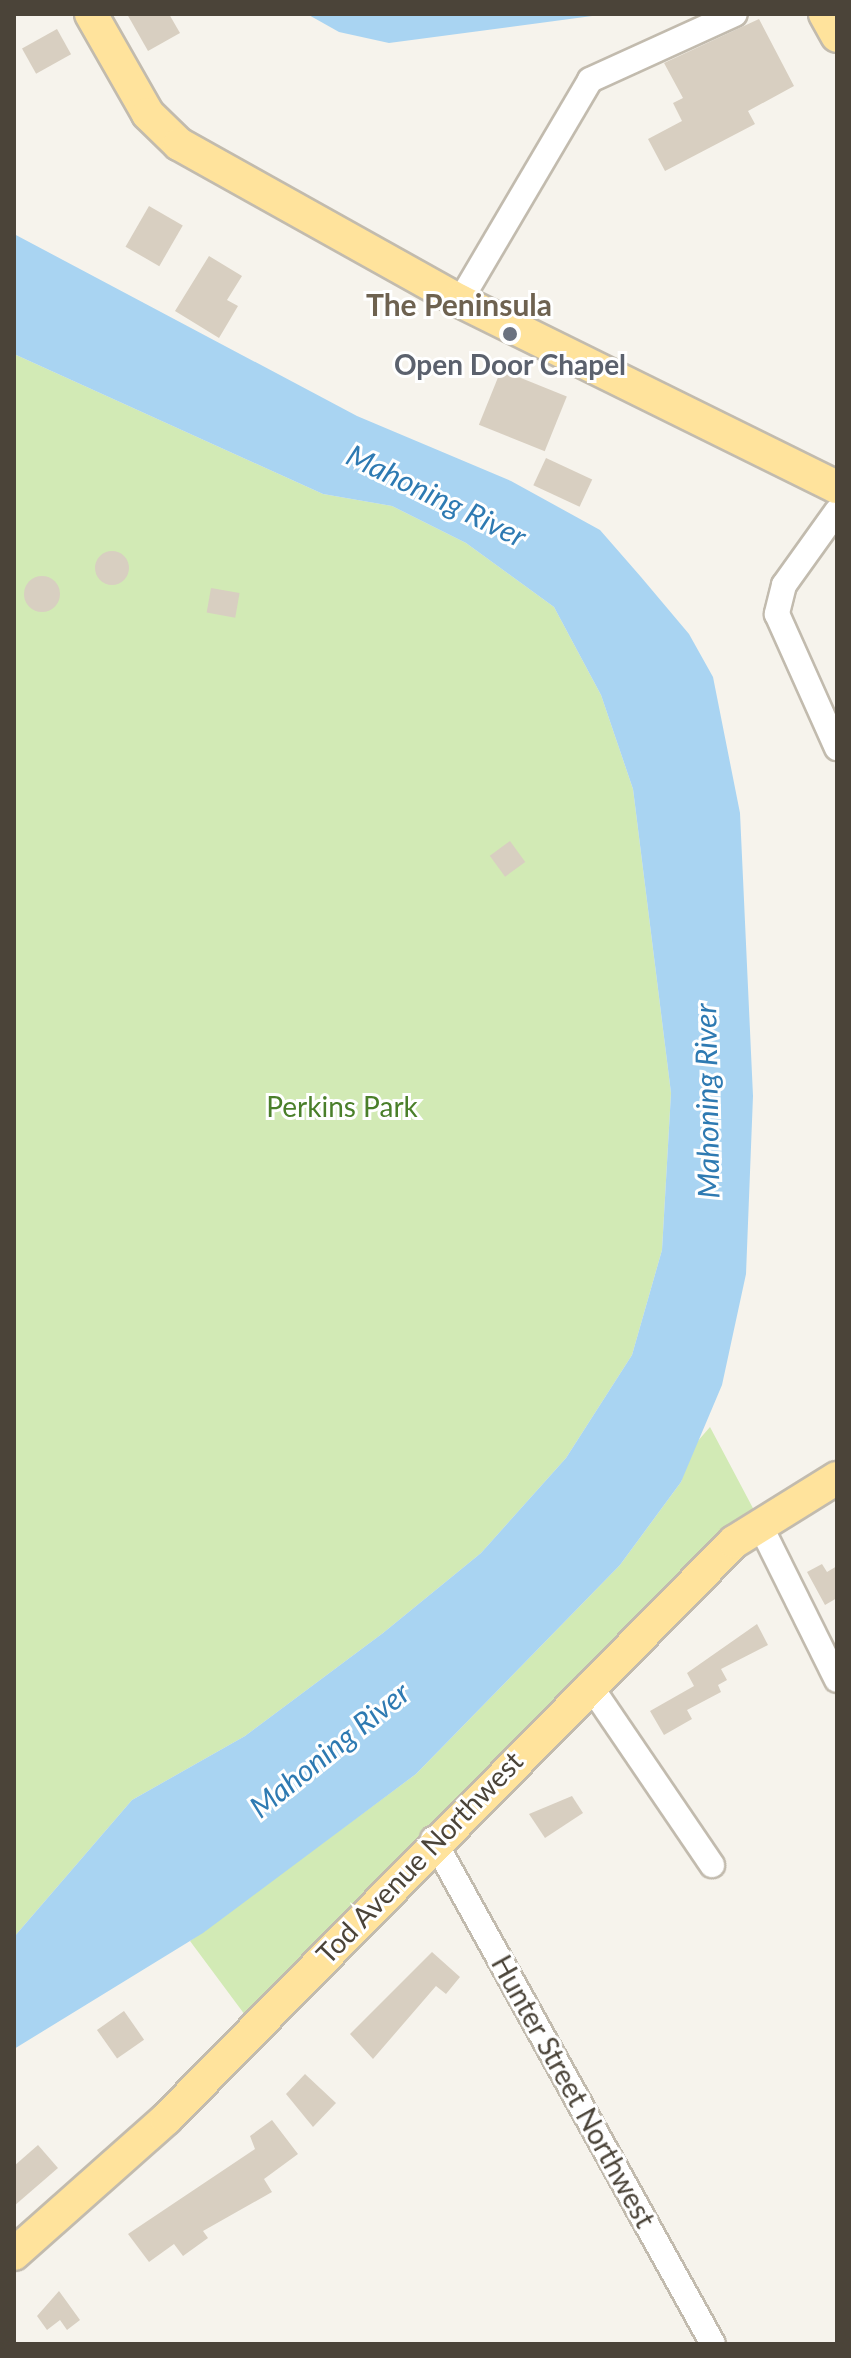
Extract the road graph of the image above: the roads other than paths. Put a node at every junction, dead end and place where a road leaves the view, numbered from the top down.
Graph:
1 (91, 14) edge
2 (735, 14) edge
3 (825, 14) edge
4 (837, 36) edge
5 (460, 301) junction
6 (837, 487) edge
7 (837, 511) edge
8 (837, 748) edge
9 (837, 1478) edge
10 (759, 1523) junction
11 (837, 1680) edge
12 (589, 1684) junction
13 (433, 1839) junction
14 (712, 1865) dead end
15 (14, 2254) edge
16 (713, 2344) edge

1 - 5 main road
2 - 5 street
3 - 4 main road
5 - 6 main road
7 - 8 street
9 - 10 main road, Tod Avenue Northwest
10 - 11 street
10 - 12 main road, Tod Avenue Northwest
12 - 13 main road, Tod Avenue Northwest
12 - 14 street
13 - 15 main road, Tod Avenue Northwest
13 - 16 street, Hunter Street Northwest

